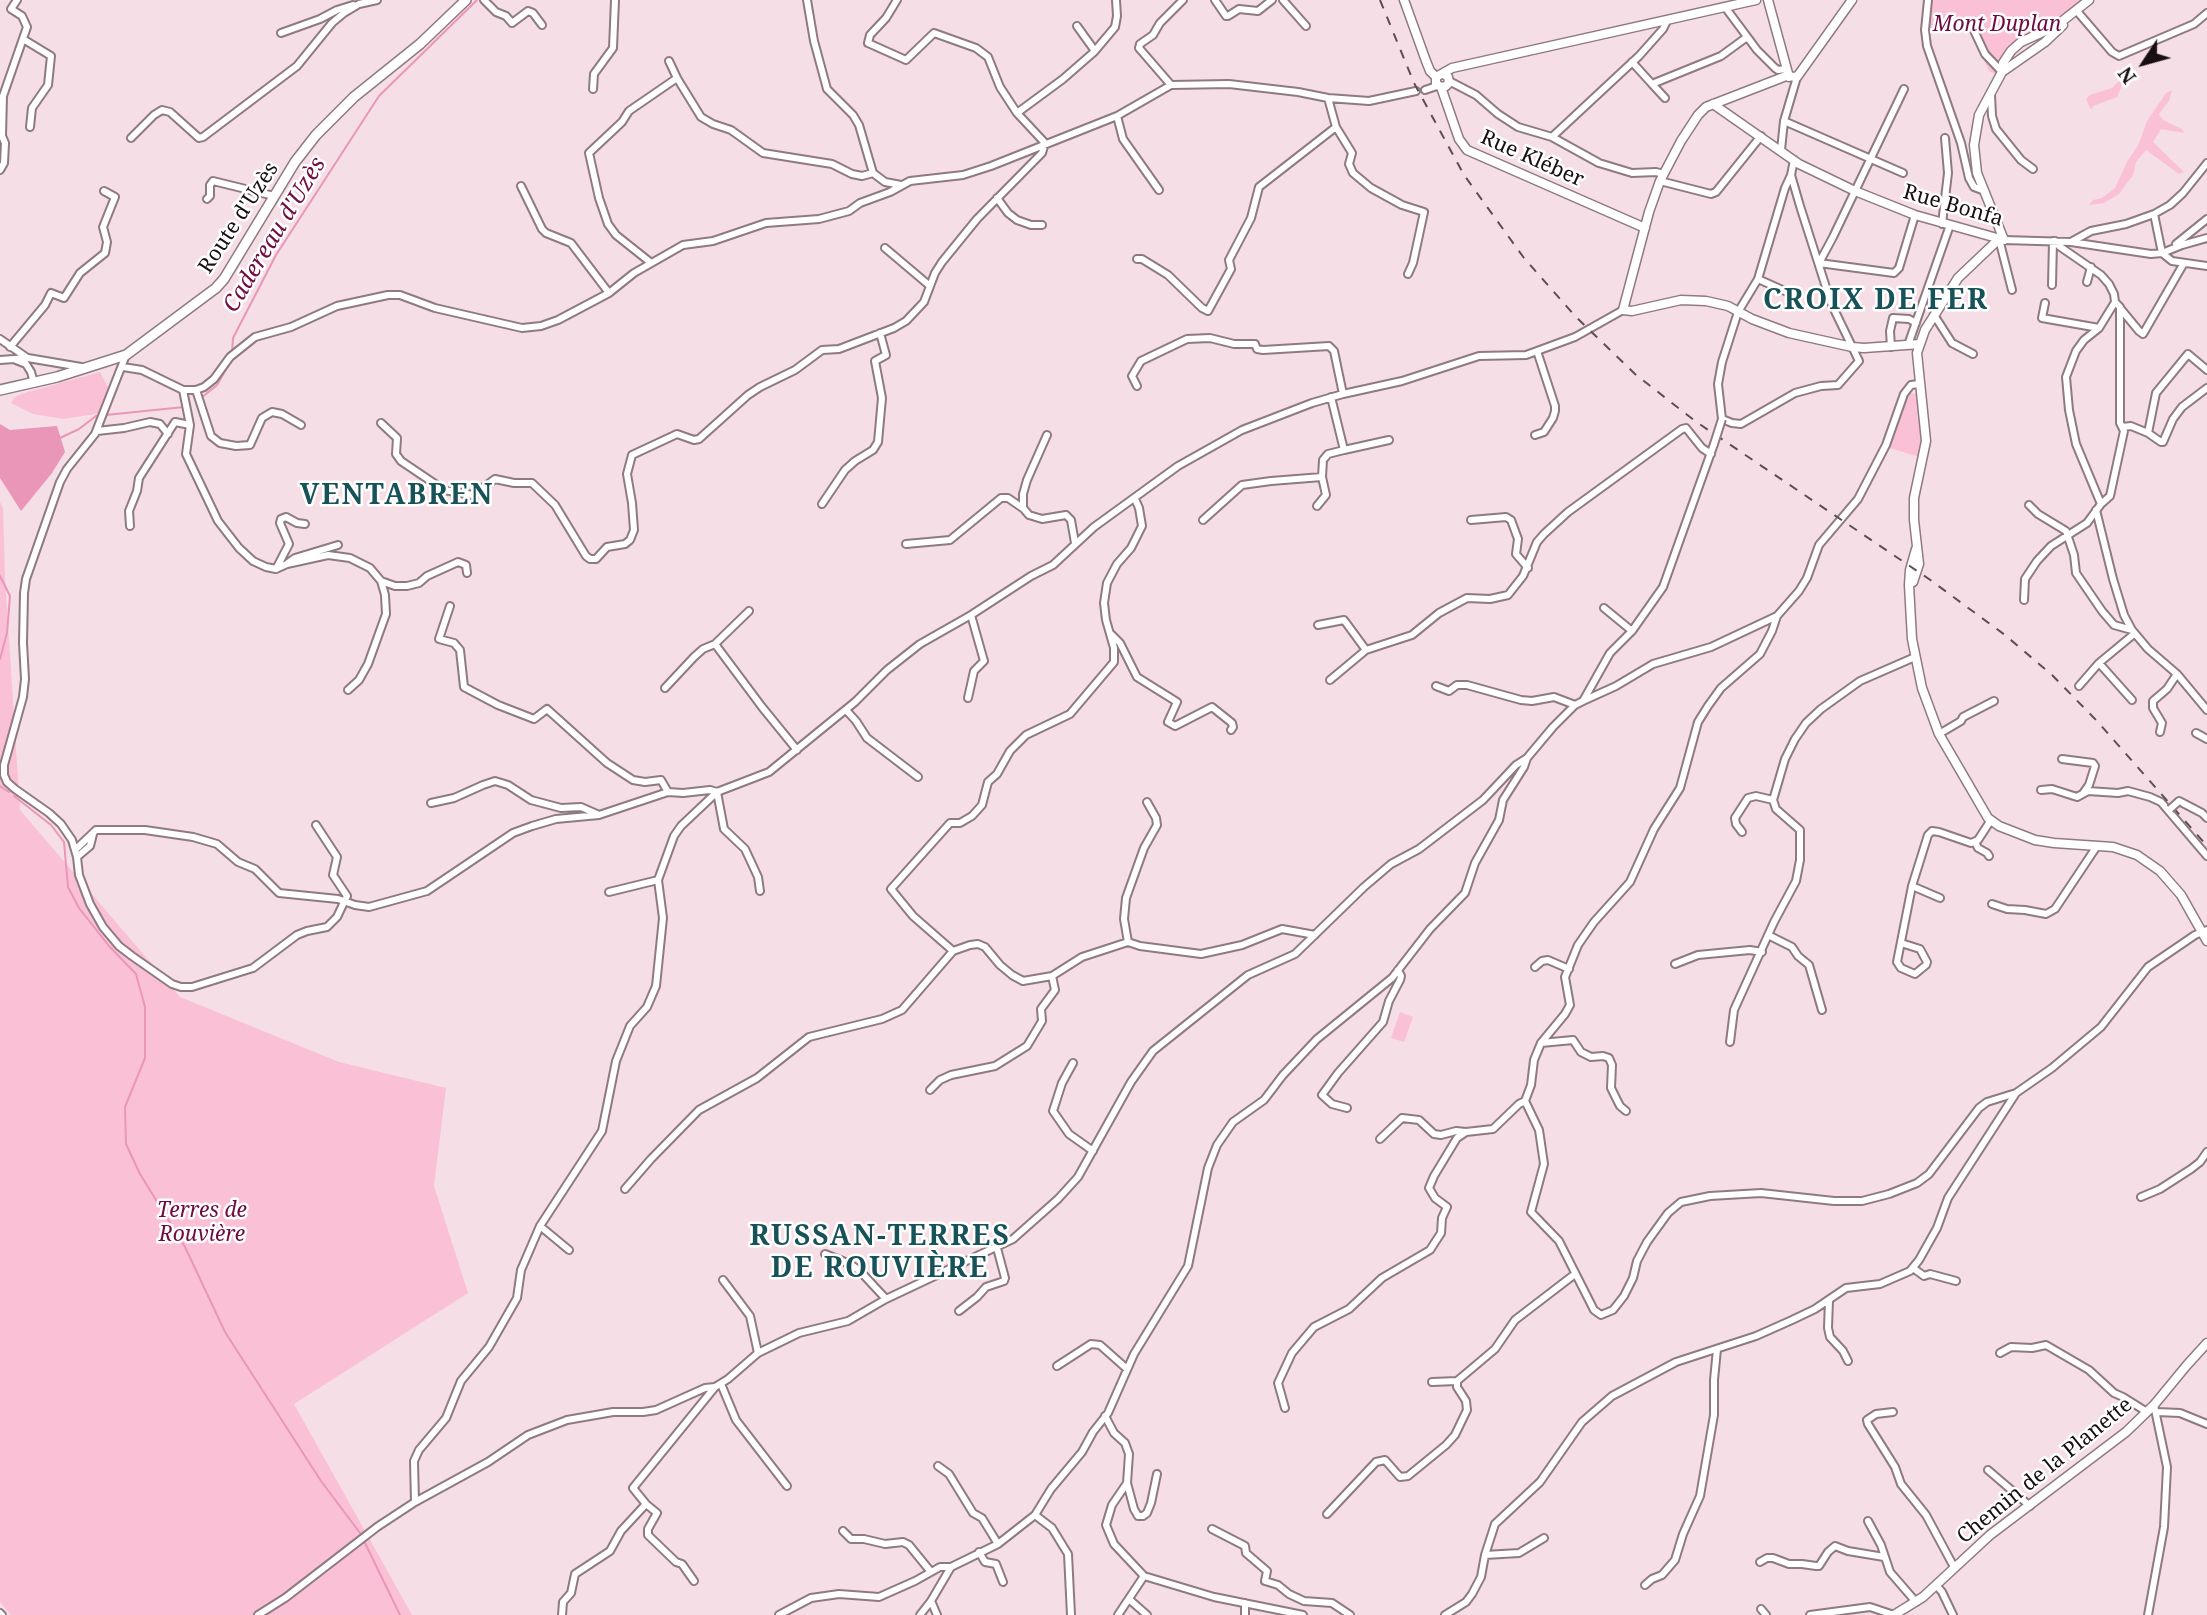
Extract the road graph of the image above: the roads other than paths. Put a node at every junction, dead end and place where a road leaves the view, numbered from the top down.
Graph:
1 (17, 0) edge
2 (377, 0) edge
3 (466, 0) edge
4 (484, 0) edge
5 (615, 0) edge
6 (807, 0) edge
7 (897, 0) edge
8 (1116, 0) edge
9 (1183, 0) edge
10 (1215, 0) edge
11 (1272, 0) edge
12 (1283, 0) edge
13 (1404, 0) edge
14 (1756, 0) edge
15 (1768, 0) edge
16 (1852, 0) edge
17 (1928, 0) edge
18 (2089, 0) edge
19 (359, 4) junction
20 (1725, 7) junction
21 (2076, 10) junction
22 (2207, 13) edge
23 (2069, 17) junction
24 (1667, 21) junction
25 (1970, 22) dead end
26 (542, 25) dead end
27 (1077, 26) dead end
28 (1306, 26) dead end
29 (281, 33) dead end
30 (1747, 37) junction
31 (23, 39) junction
32 (1095, 51) junction
33 (669, 61) dead end
34 (1632, 62) junction
35 (2002, 72) junction
36 (1789, 75) junction
37 (677, 78) junction
38 (1442, 81) junction
39 (1652, 84) junction
40 (1171, 85) junction
41 (593, 89) dead end
42 (1904, 89) dead end
43 (1425, 90) dead end
44 (1416, 91) dead end
45 (1991, 93) junction
46 (1328, 98) junction
47 (1665, 98) dead end
48 (1713, 104) junction
49 (1017, 113) junction
50 (1117, 116) junction
51 (1784, 121) junction
52 (30, 127) dead end
53 (1336, 127) junction
54 (1761, 136) junction
55 (1552, 137) junction
56 (131, 138) dead end
57 (1945, 138) dead end
58 (1045, 143) junction
59 (1781, 150) junction
60 (1871, 159) junction
61 (1794, 160) junction
62 (2207, 163) edge
63 (2033, 169) dead end
64 (0, 170) edge
65 (873, 173) junction
66 (1903, 173) dead end
67 (1791, 175) junction
68 (1662, 178) junction
69 (901, 185) junction
70 (521, 186) dead end
71 (1159, 190) dead end
72 (1982, 190) junction
73 (104, 191) dead end
74 (1855, 191) junction
75 (274, 196) junction
76 (997, 198) junction
77 (207, 199) dead end
78 (2154, 214) junction
79 (1915, 215) junction
80 (2207, 219) edge
81 (1042, 225) dead end
82 (1946, 225) junction
83 (1645, 228) junction
84 (2207, 238) edge
85 (2001, 240) junction
86 (2054, 241) junction
87 (2071, 242) junction
88 (885, 247) dead end
89 (2162, 253) junction
90 (1137, 259) dead end
91 (650, 262) junction
92 (1819, 263) junction
93 (2184, 263) junction
94 (2207, 266) edge
95 (2091, 267) junction
96 (1408, 274) dead end
97 (1758, 279) junction
98 (2087, 282) dead end
99 (2052, 285) dead end
100 (930, 286) junction
101 (2012, 290) dead end
102 (608, 293) junction
103 (1796, 296) dead end
104 (2045, 303) dead end
105 (2118, 304) junction
106 (1623, 310) junction
107 (1738, 312) junction
108 (1934, 315) junction
109 (1916, 323) junction
110 (2099, 328) junction
111 (880, 333) junction
112 (0, 339) edge
113 (1920, 344) junction
114 (1908, 345) junction
115 (10, 347) junction
116 (1852, 347) junction
117 (1891, 347) junction
118 (1537, 351) junction
119 (1973, 354) dead end
120 (126, 355) junction
121 (28, 358) junction
122 (15, 359) junction
123 (0, 360) edge
124 (39, 360) junction
125 (47, 362) junction
126 (123, 367) junction
127 (89, 368) junction
128 (2207, 370) edge
129 (31, 372) junction
130 (47, 380) junction
131 (33, 383) junction
132 (1919, 384) junction
133 (1137, 386) dead end
134 (2207, 388) edge
135 (0, 390) edge
136 (183, 390) junction
137 (196, 390) junction
138 (1343, 394) junction
139 (1331, 397) junction
140 (1722, 419) junction
141 (381, 423) dead end
142 (190, 425) junction
143 (301, 425) dead end
144 (2122, 426) junction
145 (97, 431) junction
146 (2148, 433) junction
147 (168, 434) junction
148 (1047, 435) dead end
149 (1535, 435) dead end
150 (1389, 440) dead end
151 (1344, 450) junction
152 (1711, 454) junction
153 (1322, 477) junction
154 (1135, 499) junction
155 (822, 504) dead end
156 (2029, 505) dead end
157 (1317, 506) dead end
158 (2099, 507) junction
159 (1024, 509) junction
160 (1203, 520) dead end
161 (1471, 520) dead end
162 (305, 524) dead end
163 (130, 526) dead end
164 (2068, 536) junction
165 (1075, 543) junction
166 (906, 544) dead end
167 (338, 545) dead end
168 (287, 564) junction
169 (1528, 568) junction
170 (276, 569) junction
171 (467, 573) dead end
172 (381, 581) junction
173 (2024, 600) dead end
174 (450, 606) dead end
175 (1604, 608) dead end
176 (750, 611) dead end
177 (971, 615) junction
178 (1777, 616) junction
179 (1318, 625) dead end
180 (1632, 631) junction
181 (1110, 632) junction
182 (2133, 632) junction
183 (715, 644) junction
184 (1366, 650) junction
185 (1914, 657) junction
186 (2099, 663) junction
187 (2177, 674) junction
188 (1331, 680) dead end
189 (1436, 686) dead end
190 (2079, 686) dead end
191 (665, 688) dead end
192 (348, 690) dead end
193 (968, 698) dead end
194 (2132, 700) dead end
195 (1583, 701) junction
196 (1994, 701) dead end
197 (1575, 705) junction
198 (846, 710) junction
199 (2207, 710) edge
200 (1231, 730) dead end
201 (2160, 732) dead end
202 (2196, 733) dead end
203 (1939, 734) junction
204 (2207, 739) edge
205 (797, 750) junction
206 (1527, 758) junction
207 (2062, 759) dead end
208 (918, 777) dead end
209 (2041, 790) dead end
210 (668, 792) junction
211 (717, 792) junction
212 (2081, 794) junction
213 (1773, 800) junction
214 (1147, 802) dead end
215 (431, 803) dead end
216 (2169, 810) junction
217 (599, 815) junction
218 (2207, 818) edge
219 (1991, 820) junction
220 (316, 825) dead end
221 (1742, 832) dead end
222 (1975, 842) junction
223 (2097, 846) junction
224 (76, 853) junction
225 (1989, 856) dead end
226 (2207, 856) edge
227 (658, 880) junction
228 (1912, 886) junction
229 (760, 891) dead end
230 (609, 892) dead end
231 (1940, 898) dead end
232 (346, 901) junction
233 (1992, 904) dead end
234 (2204, 931) edge
235 (1315, 935) junction
236 (1768, 935) junction
237 (2207, 941) edge
238 (1128, 942) junction
239 (1901, 943) junction
240 (953, 951) junction
241 (1762, 952) junction
242 (1675, 964) dead end
243 (1535, 967) dead end
244 (1569, 969) junction
245 (1398, 970) junction
246 (1052, 976) junction
247 (1822, 1010) dead end
248 (1730, 1042) dead end
249 (1541, 1043) junction
250 (1073, 1063) dead end
251 (930, 1090) dead end
252 (2016, 1093) junction
253 (1525, 1101) junction
254 (1347, 1108) dead end
255 (1626, 1111) dead end
256 (1466, 1132) junction
257 (1380, 1139) dead end
258 (1093, 1151) junction
259 (2207, 1152) edge
260 (625, 1189) dead end
261 (2141, 1197) dead end
262 (540, 1226) junction
263 (997, 1248) junction
264 (569, 1250) dead end
265 (825, 1254) dead end
266 (1913, 1268) junction
267 (1576, 1274) junction
268 (723, 1280) dead end
269 (1956, 1281) dead end
270 (886, 1299) junction
271 (1829, 1300) junction
272 (959, 1311) dead end
273 (2207, 1343) edge
274 (1717, 1349) junction
275 (758, 1353) junction
276 (2000, 1353) dead end
277 (1848, 1361) dead end
278 (1057, 1366) dead end
279 (1127, 1369) junction
280 (1457, 1381) junction
281 (1432, 1382) dead end
282 (718, 1386) junction
283 (1285, 1408) dead end
284 (2156, 1409) junction
285 (1893, 1412) dead end
286 (2147, 1412) junction
287 (1105, 1416) junction
288 (2207, 1424) edge
289 (938, 1466) dead end
290 (1988, 1469) dead end
291 (1157, 1474) dead end
292 (1128, 1483) junction
293 (787, 1486) dead end
294 (415, 1502) junction
295 (646, 1504) junction
296 (2030, 1506) junction
297 (1327, 1514) dead end
298 (1035, 1515) junction
299 (1868, 1521) dead end
300 (1212, 1529) dead end
301 (843, 1531) dead end
302 (1544, 1538) dead end
303 (998, 1545) junction
304 (979, 1552) junction
305 (1485, 1555) junction
306 (1884, 1557) junction
307 (1760, 1562) dead end
308 (951, 1567) junction
309 (1954, 1567) junction
310 (931, 1572) junction
311 (1144, 1576) junction
312 (694, 1581) dead end
313 (1003, 1582) dead end
314 (1646, 1585) dead end
315 (1936, 1585) junction
316 (1129, 1600) junction
317 (931, 1601) junction
318 (1245, 1602) junction
319 (1916, 1602) junction
320 (258, 1615) edge
321 (562, 1615) edge
322 (779, 1615) edge
323 (920, 1615) edge
324 (937, 1615) edge
325 (1071, 1615) edge
326 (1118, 1615) edge
327 (1147, 1615) edge
328 (1245, 1615) edge
329 (1303, 1615) edge
330 (1350, 1615) edge
331 (1445, 1615) edge
332 (1810, 1615) edge
333 (1894, 1615) edge
334 (1953, 1615) edge
335 (2148, 1615) edge

1 - 31 street
2 - 19 street
3 - 75 main road, Route d'Uzès
4 - 26 street
5 - 41 street
6 - 65 street
7 - 49 street
8 - 32 street
9 - 40 street
10 - 11 street
12 - 28 street
13 - 38 street, Rue Kléber
14 - 20 street
15 - 36 street
16 - 36 street
17 - 72 street
18 - 21 street
19 - 29 street
19 - 56 street
20 - 24 street
20 - 30 street
21 - 22 street
21 - 23 street
23 - 35 street
23 - 35 street
24 - 34 street
24 - 38 street
25 - 35 street
27 - 32 street
30 - 36 street
30 - 39 street
31 - 52 street
31 - 64 street
32 - 49 street
33 - 37 street
34 - 39 street
34 - 55 street
35 - 45 street
36 - 48 street
36 - 51 street
37 - 65 street
37 - 91 street
38 - 43 street
38 - 55 street
38 - 83 street, Rue Kléber
39 - 47 street
40 - 46 street
40 - 50 street
42 - 60 street
44 - 46 street
45 - 63 street
45 - 72 street
46 - 53 street
48 - 54 street, Rue Bonfa
48 - 68 street
49 - 58 street
50 - 58 street
50 - 71 street
51 - 59 street
51 - 60 street
53 - 90 street
53 - 96 street
54 - 59 street, Rue Bonfa
54 - 68 street
55 - 68 street
57 - 82 street
58 - 69 street
58 - 76 street
59 - 61 street, Rue Bonfa
60 - 66 street
60 - 74 street
61 - 67 street
61 - 74 street, Rue Bonfa
62 - 78 street
65 - 69 street
67 - 92 street
67 - 97 street
68 - 83 street
69 - 91 street
70 - 102 street
72 - 85 street
73 - 115 street
74 - 79 street, Rue Bonfa
74 - 92 street
75 - 77 street
75 - 120 main road, Route d'Uzès
76 - 81 street
76 - 100 street
78 - 87 street
78 - 89 street
79 - 82 street, Rue Bonfa
79 - 92 street
80 - 89 street
82 - 85 street, Rue Bonfa
82 - 109 street
83 - 106 street
84 - 89 street
85 - 86 street, Rue Bonfa
85 - 101 street
85 - 108 street
86 - 87 street, Rue Bonfa
86 - 95 street
86 - 99 street
87 - 89 street, Rue Bonfa
88 - 100 street
89 - 93 street, Rue Bonfa
91 - 102 street
92 - 116 street
93 - 94 street, Rue Bonfa
93 - 105 street
95 - 98 street
95 - 105 street
97 - 103 street
97 - 107 street
100 - 111 street
102 - 137 street
104 - 110 street
105 - 110 street
105 - 144 street
106 - 107 street
106 - 118 street
107 - 116 street
107 - 140 street
108 - 113 street
108 - 119 street
109 - 114 street
109 - 117 street
110 - 158 street
111 - 141 street
111 - 155 street
112 - 115 street
113 - 114 street
113 - 132 street
114 - 117 street
115 - 121 street
116 - 117 street
116 - 140 street
118 - 138 street
118 - 149 street
120 - 126 street
120 - 127 main road, Route d'Uzès
121 - 122 street
121 - 124 street
122 - 123 street
122 - 129 street
124 - 125 street
124 - 129 street
125 - 127 street
125 - 130 street
126 - 136 street
126 - 145 street
127 - 130 main road, Route d'Uzès
128 - 146 street
129 - 131 street
130 - 131 main road, Route d'Uzès
131 - 135 main road, Route d'Uzès
132 - 178 street
132 - 185 street
133 - 138 street
134 - 146 street
136 - 137 street
136 - 142 street
137 - 143 street
138 - 139 street
139 - 151 street
139 - 154 street
140 - 152 street, bridge
142 - 147 street
142 - 170 street
144 - 146 street
144 - 158 street
145 - 147 street
145 - 224 street
147 - 163 street
148 - 159 street
150 - 151 street
151 - 153 street
152 - 169 street
152 - 180 street
153 - 157 street
153 - 160 street
154 - 165 street
154 - 181 street
156 - 164 street
158 - 164 street
158 - 182 street
159 - 165 street
159 - 166 street
161 - 169 street
162 - 170 street
164 - 173 street
164 - 182 street
165 - 177 street
167 - 168 street
168 - 170 street
168 - 172 street
169 - 184 street
171 - 172 street
172 - 192 street
174 - 210 street
175 - 180 street
176 - 183 street
177 - 193 street
177 - 198 street
178 - 195 street
178 - 244 street
179 - 184 street
180 - 195 street
181 - 200 street
181 - 240 street
182 - 186 street
182 - 187 street
183 - 191 street
183 - 205 street
184 - 188 street
185 - 203 street
185 - 213 street
186 - 190 street
186 - 194 street
187 - 199 street
187 - 201 street
189 - 197 street
195 - 197 street
196 - 203 street
197 - 206 street
198 - 205 street
198 - 208 street
202 - 204 street
203 - 219 street
205 - 211 street
206 - 235 street
206 - 245 street
207 - 212 street
209 - 212 street
210 - 211 street
210 - 217 street
211 - 227 street
211 - 229 street
212 - 216 street
213 - 221 street
213 - 236 street
214 - 238 street
215 - 217 street
216 - 218 street, bridge
216 - 226 street
217 - 232 street
219 - 222 street
219 - 223 street
220 - 232 street
222 - 225 street
222 - 228 street
223 - 233 street
223 - 234 street
224 - 232 street
224 - 232 street
227 - 230 street
227 - 262 street
228 - 231 street
228 - 239 street
234 - 237 street
234 - 252 street
235 - 238 street
235 - 258 street
236 - 241 street
236 - 247 street
238 - 246 street
239 - 239 street
240 - 246 street
240 - 260 street
241 - 242 street
241 - 248 street
243 - 244 street
244 - 249 street
245 - 254 street
245 - 279 street
246 - 251 street
249 - 253 street
249 - 255 street
250 - 258 street
252 - 266 street
252 - 267 street
253 - 256 street
253 - 267 street
256 - 257 street
256 - 283 street
258 - 263 street
259 - 261 street
262 - 264 street
262 - 294 street
263 - 270 street
263 - 272 street
265 - 270 street
266 - 269 street
266 - 271 street
267 - 280 street
268 - 275 street
270 - 275 street
271 - 274 street
271 - 277 street
273 - 284 street, Chemin de la Planette
274 - 305 street
274 - 314 street
275 - 282 street
276 - 286 street
278 - 279 street
279 - 287 street
280 - 281 street
280 - 297 street
282 - 293 street
282 - 294 street
282 - 295 street
284 - 286 street, Chemin de la Planette
284 - 288 street
284 - 335 street
285 - 309 street
286 - 296 street, Chemin de la Planette
287 - 292 street
287 - 298 street
289 - 303 street
290 - 296 street
291 - 292 street
292 - 311 street
294 - 320 street
295 - 312 street
295 - 321 street
296 - 309 street, Chemin de la Planette
298 - 303 street
298 - 325 street
299 - 306 street
300 - 330 street
301 - 310 street
302 - 305 street
303 - 304 street
304 - 308 street
304 - 313 street
305 - 331 street
306 - 307 street
306 - 319 street
308 - 310 street
308 - 317 street
309 - 315 street, Chemin de la Planette
310 - 322 street
311 - 316 street
311 - 318 street
315 - 319 street, Chemin de la Planette
315 - 334 street
316 - 326 street
316 - 327 street
317 - 323 street
317 - 324 street
318 - 328 street
318 - 329 street
319 - 333 street, Chemin de la Planette
332 - 333 street

